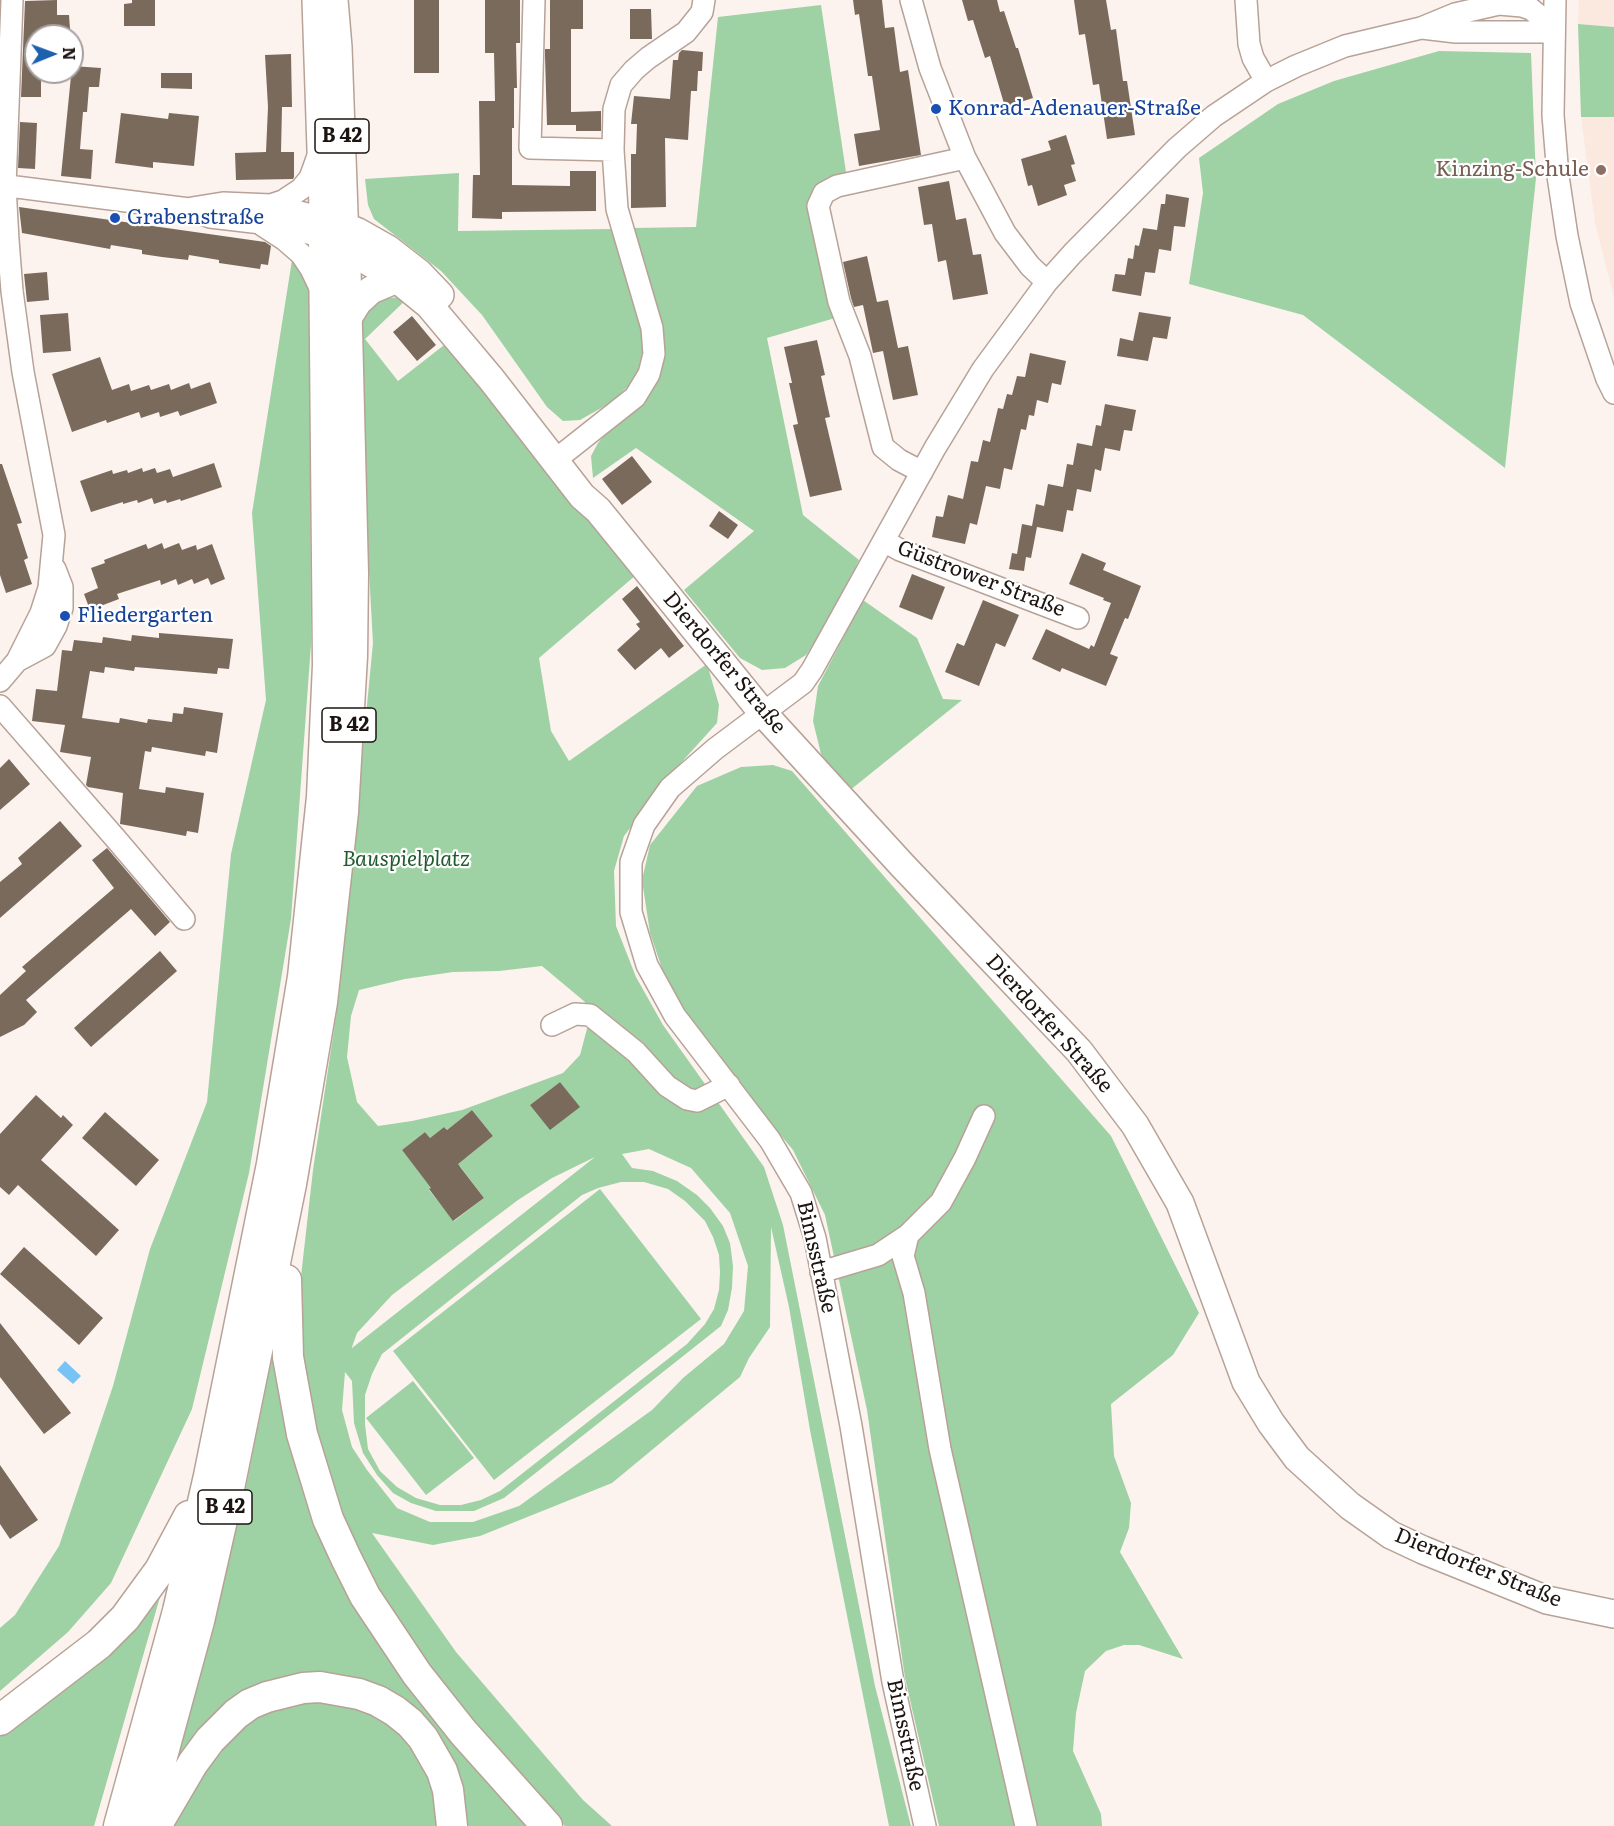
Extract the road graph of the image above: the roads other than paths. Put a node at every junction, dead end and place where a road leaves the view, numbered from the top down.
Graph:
1 (12, 0) edge
2 (316, 0) edge
3 (334, 0) edge
4 (534, 0) edge
5 (704, 0) edge
6 (911, 0) edge
7 (1246, 0) edge
8 (1555, 0) edge
9 (1475, 5) edge
10 (1421, 28) junction
11 (1554, 32) junction
12 (1266, 81) junction
13 (321, 146) junction
14 (613, 150) junction
15 (965, 158) junction
16 (2, 185) edge
17 (271, 205) junction
18 (189, 209) junction
19 (256, 222) junction
20 (334, 232) junction
21 (396, 279) junction
22 (1047, 282) junction
23 (324, 298) junction
24 (346, 321) junction
25 (1614, 393) edge
26 (560, 456) junction
27 (922, 472) junction
28 (884, 541) junction
29 (1078, 618) dead end
30 (0, 681) edge
31 (0, 706) edge
32 (762, 712) junction
33 (326, 876) junction
34 (184, 919) dead end
35 (321, 920) junction
36 (552, 1025) dead end
37 (729, 1085) junction
38 (984, 1116) dead end
39 (291, 1184) junction
40 (908, 1235) junction
41 (821, 1272) junction
42 (209, 1476) junction
43 (1614, 1614) edge
44 (0, 1720) edge
45 (119, 1826) edge
46 (143, 1826) edge
47 (156, 1826) edge
48 (452, 1826) edge
49 (547, 1826) edge
50 (925, 1826) edge
51 (1026, 1826) edge

1 - 16 street
2 - 13 main road, B 42
3 - 20 main road, B 42
4 - 14 street
5 - 14 street
6 - 15 street
7 - 12 street
8 - 11 street
9 - 10 street
9 - 11 street
10 - 11 street
10 - 12 street
11 - 25 street
12 - 22 street
13 - 17 street
13 - 20 main road, B 42
14 - 26 street
15 - 22 street
15 - 27 street
16 - 18 street, Dierdorfer Straße
16 - 30 street
17 - 18 street, Dierdorfer Straße
17 - 20 street, Dierdorfer Straße
18 - 19 street, Dierdorfer Straße
19 - 20 street, Dierdorfer Straße
19 - 23 street
20 - 21 main road, Dierdorfer Straße
20 - 23 highway, B 42
20 - 24 highway, B 42
20 - 26 main road, Dierdorfer Straße
21 - 24 main road
21 - 26 main road, Dierdorfer Straße
22 - 27 street
23 - 33 highway, B 42
24 - 33 highway, B 42
26 - 32 main road, Dierdorfer Straße
27 - 28 street
28 - 29 street, Güstrower Straße
28 - 32 street
31 - 34 street
32 - 37 street, Bimsstraße
32 - 43 main road, Dierdorfer Straße
33 - 35 highway, B 42
35 - 39 highway, B 42
35 - 42 highway, B 42
36 - 37 street
37 - 41 street, Bimsstraße
38 - 40 street
39 - 46 highway, B 42
39 - 49 highway
40 - 41 street
40 - 51 street
41 - 50 street, Bimsstraße
42 - 44 highway
42 - 45 highway, B 42
47 - 48 highway

